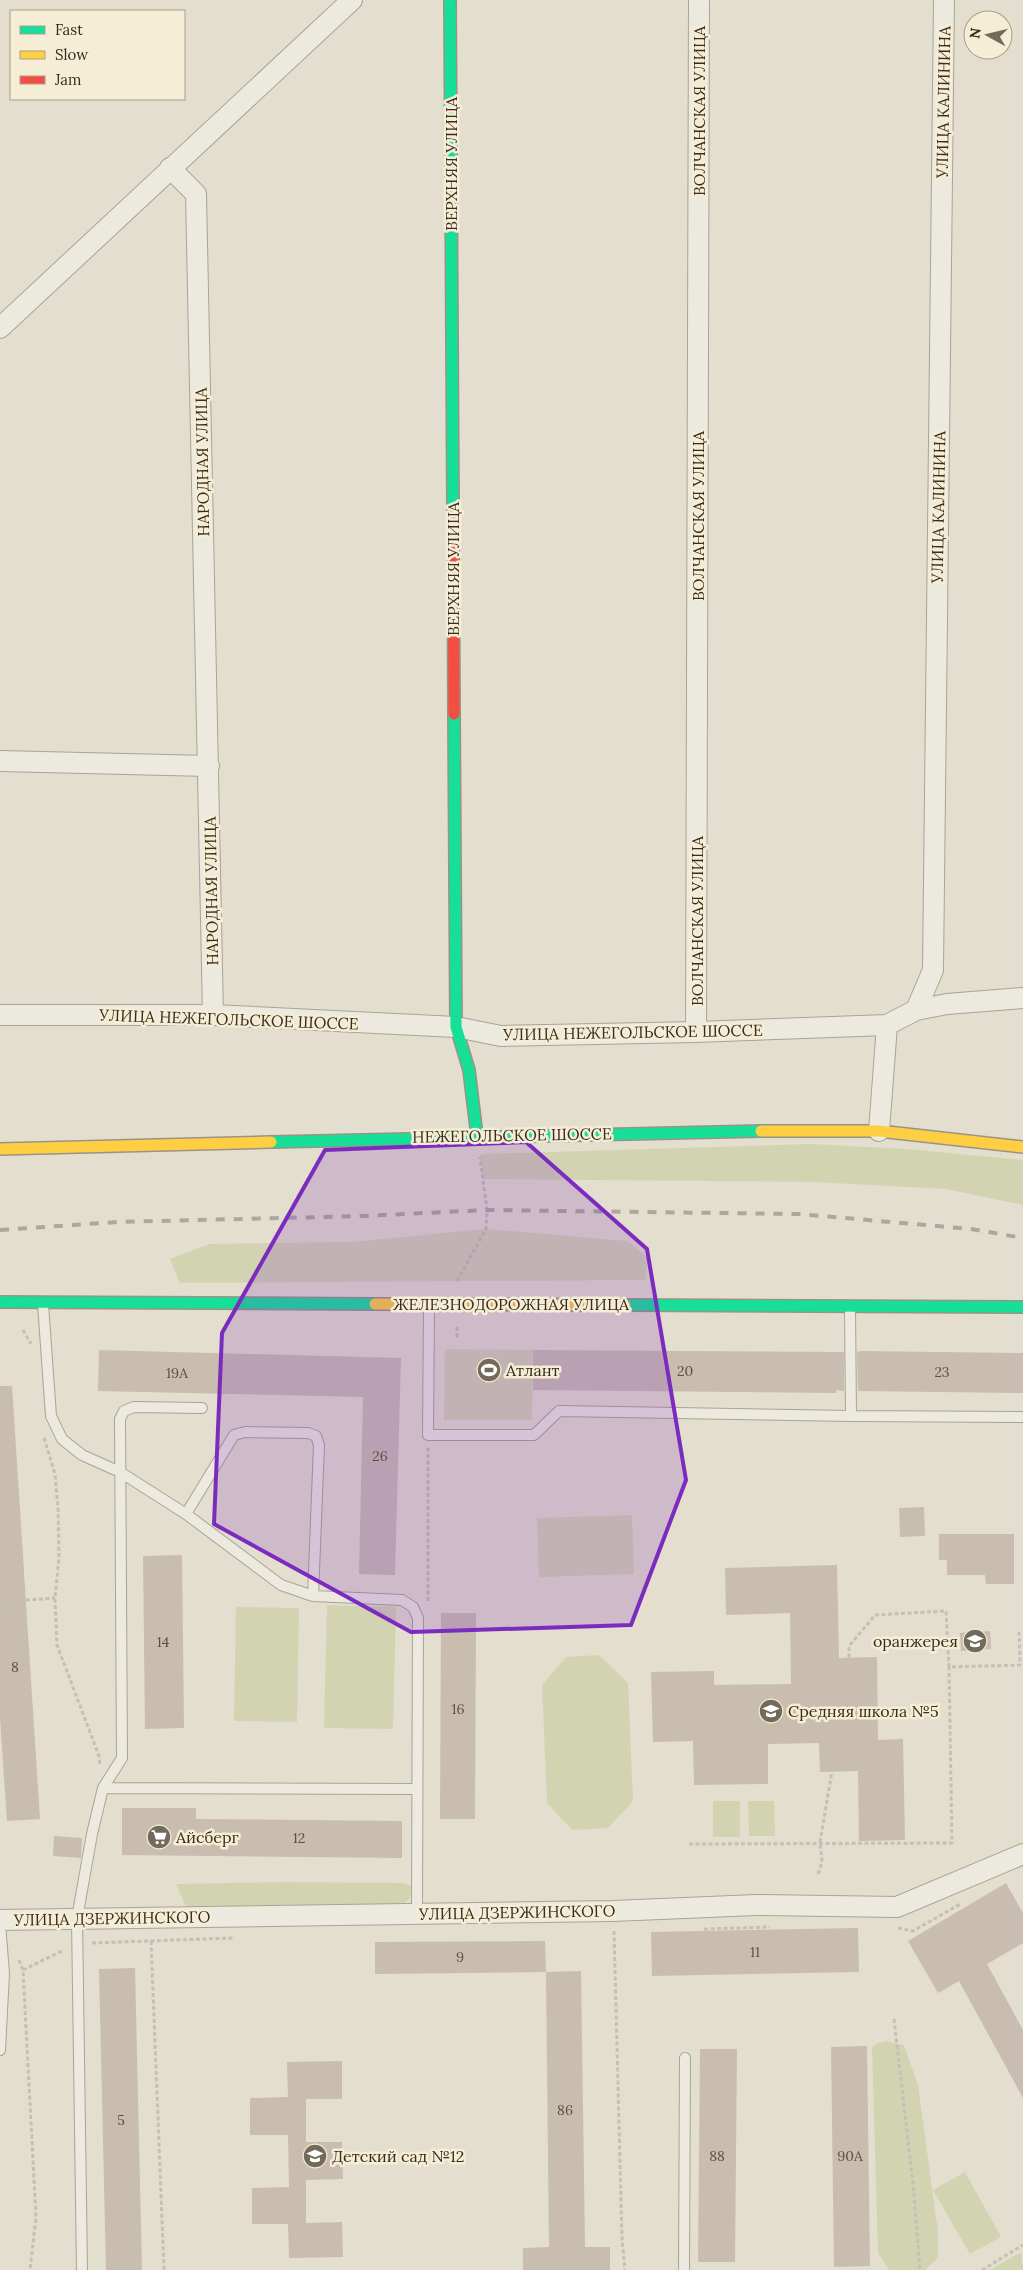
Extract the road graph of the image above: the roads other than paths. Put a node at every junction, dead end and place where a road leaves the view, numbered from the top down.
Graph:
1 (352, 0) edge
2 (450, 0) edge
3 (699, 0) edge
4 (944, 0) edge
5 (170, 168) junction
6 (0, 328) edge
7 (0, 761) edge
8 (209, 766) junction
9 (1023, 998) edge
10 (916, 1010) junction
11 (0, 1015) edge
12 (213, 1015) junction
13 (887, 1025) junction
14 (456, 1027) junction
15 (696, 1032) junction
16 (879, 1132) junction
17 (478, 1136) junction
18 (1023, 1147) edge
19 (0, 1149) edge
20 (0, 1302) edge
21 (43, 1303) junction
22 (429, 1304) junction
23 (850, 1306) junction
24 (1023, 1307) edge
25 (202, 1408) dead end
26 (851, 1416) junction
27 (1023, 1417) edge
28 (120, 1472) junction
29 (186, 1514) junction
30 (313, 1596) junction
31 (103, 1788) junction
32 (417, 1789) junction
33 (1023, 1854) edge
34 (417, 1913) junction
35 (77, 1918) junction
36 (0, 1922) edge
37 (0, 2050) edge
38 (685, 2058) dead end
39 (82, 2270) edge
40 (684, 2270) edge

1 - 5 street
2 - 14 street, ВЕРХНЯЯ УЛИЦА
3 - 15 street, ВОЛЧАНСКАЯ УЛИЦА
4 - 10 street, УЛИЦА КАЛИНИНА
5 - 6 street
5 - 8 street, НАРОДНАЯ УЛИЦА
7 - 8 street
8 - 12 street, НАРОДНАЯ УЛИЦА
9 - 10 street, УЛИЦА НЕЖЕГОЛЬСКОЕ ШОССЕ
10 - 13 street, УЛИЦА НЕЖЕГОЛЬСКОЕ ШОССЕ
11 - 12 street, УЛИЦА НЕЖЕГОЛЬСКОЕ ШОССЕ
12 - 14 street, УЛИЦА НЕЖЕГОЛЬСКОЕ ШОССЕ
13 - 15 street, УЛИЦА НЕЖЕГОЛЬСКОЕ ШОССЕ
13 - 16 street
14 - 15 street, УЛИЦА НЕЖЕГОЛЬСКОЕ ШОССЕ
14 - 17 street, ВЕРХНЯЯ УЛИЦА
16 - 17 street, НЕЖЕГОЛЬСКОЕ ШОССЕ
16 - 18 street, НЕЖЕГОЛЬСКОЕ ШОССЕ
17 - 19 street, НЕЖЕГОЛЬСКОЕ ШОССЕ
20 - 21 street, ЖЕЛЕЗНОДОРОЖНАЯ УЛИЦА
21 - 22 street, ЖЕЛЕЗНОДОРОЖНАЯ УЛИЦА
21 - 28 lane
22 - 23 street, ЖЕЛЕЗНОДОРОЖНАЯ УЛИЦА
22 - 26 lane
23 - 24 street, ЖЕЛЕЗНОДОРОЖНАЯ УЛИЦА
23 - 26 lane
25 - 28 lane
26 - 27 lane
28 - 29 lane
28 - 31 lane
29 - 30 lane
29 - 30 lane
30 - 32 lane
31 - 32 lane
31 - 35 lane
32 - 34 lane
33 - 34 street, УЛИЦА ДЗЕРЖИНСКОГО
34 - 35 street, УЛИЦА ДЗЕРЖИНСКОГО
35 - 36 street, УЛИЦА ДЗЕРЖИНСКОГО
35 - 39 lane
36 - 37 lane
38 - 40 lane

